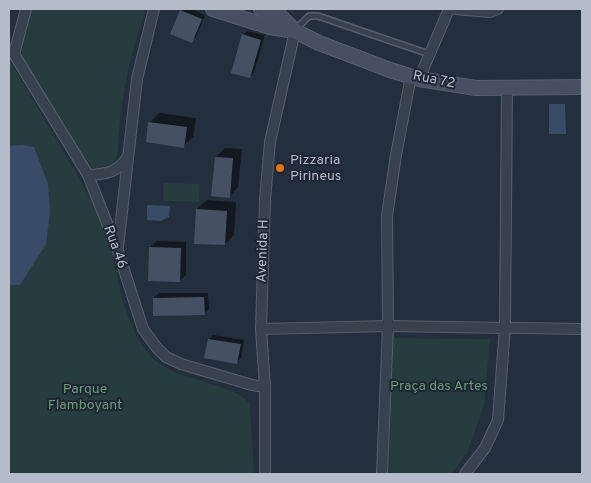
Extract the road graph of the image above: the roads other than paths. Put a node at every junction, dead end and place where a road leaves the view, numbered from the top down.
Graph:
1 (26, 9) edge
2 (154, 9) edge
3 (214, 9) edge
4 (266, 9) edge
5 (449, 9) edge
6 (455, 9) edge
7 (498, 9) edge
8 (295, 30) junction
9 (11, 52) edge
10 (430, 54) junction
11 (415, 77) junction
12 (582, 87) edge
13 (507, 89) junction
14 (127, 157) junction
15 (88, 175) junction
16 (118, 251) junction
17 (388, 326) junction
18 (505, 327) junction
19 (261, 329) junction
20 (582, 329) edge
21 (265, 387) junction
22 (265, 474) edge
23 (382, 474) edge
24 (464, 474) edge

1 - 9 street
2 - 14 street
3 - 8 main road
4 - 8 main road
5 - 10 street
6 - 7 street
8 - 10 lane
8 - 11 main road, Rua 72
8 - 19 street, Avenida H
9 - 15 street, Rua 46
10 - 11 street
11 - 13 main road, Rua 72
11 - 17 street
12 - 13 main road, Rua 72
13 - 18 street
14 - 15 street
14 - 16 street
15 - 16 street, Rua 46
16 - 21 street, Rua 46
17 - 18 street
17 - 19 street
17 - 23 street
18 - 20 street
18 - 24 street
19 - 21 street, Avenida H
21 - 22 street, Avenida H

